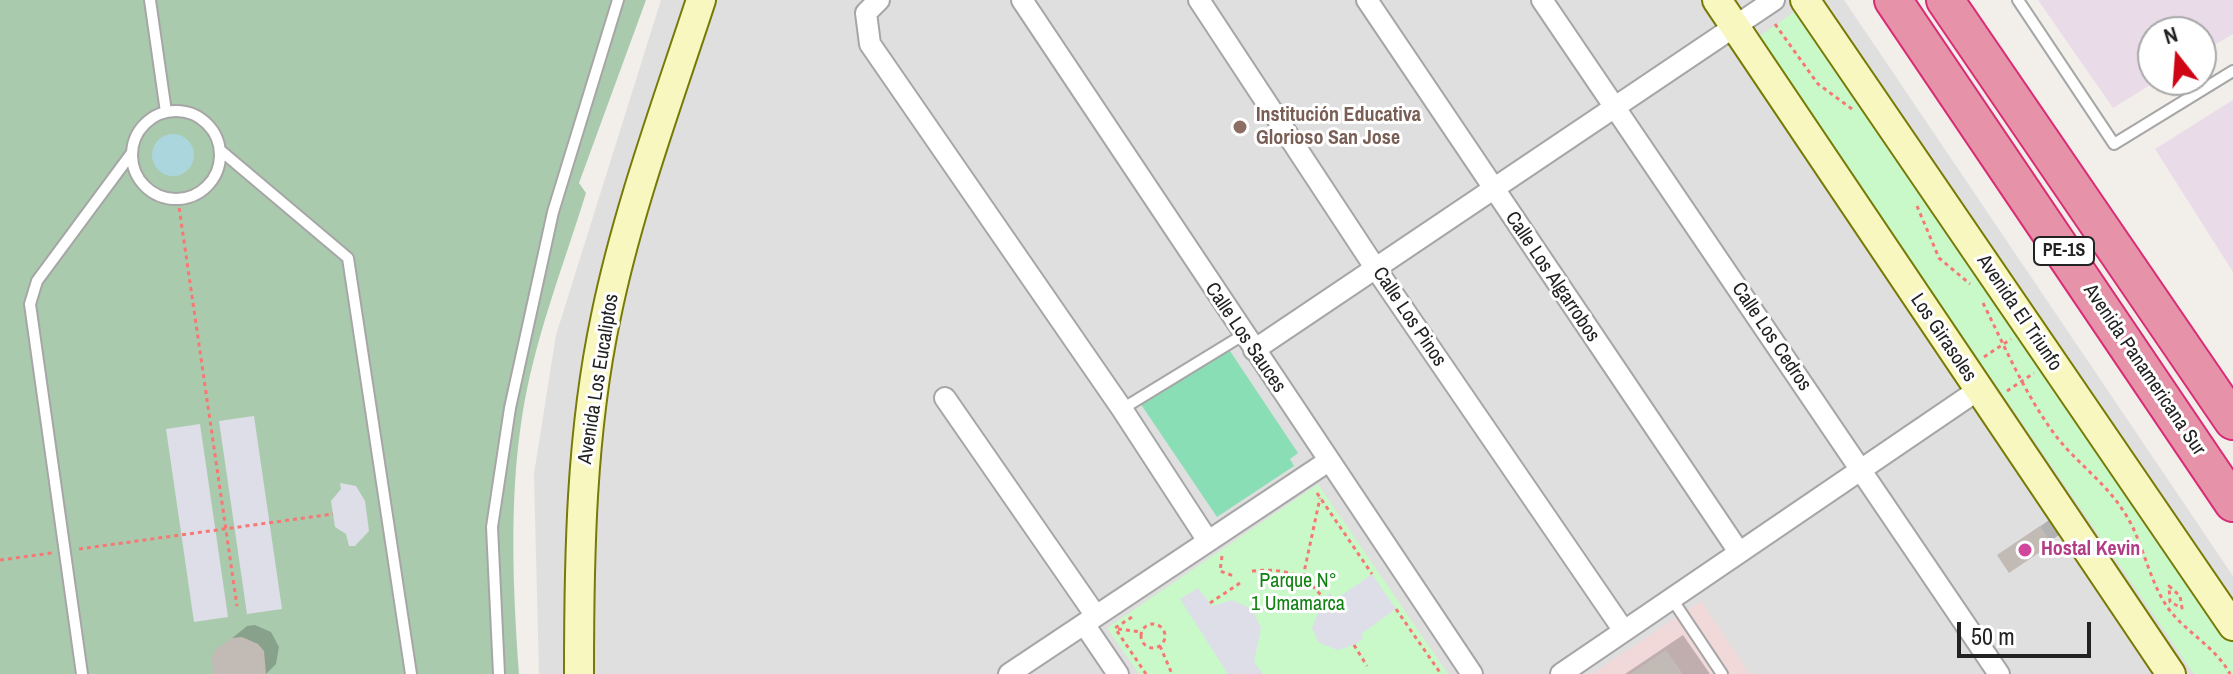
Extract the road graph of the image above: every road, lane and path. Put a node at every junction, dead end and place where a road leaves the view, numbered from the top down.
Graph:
1 (150, 0) edge
2 (618, 0) edge
3 (701, 0) edge
4 (879, 0) edge
5 (1022, 0) edge
6 (1199, 0) edge
7 (1367, 0) edge
8 (1542, 0) edge
9 (1717, 0) edge
10 (1805, 0) edge
11 (1893, 0) edge
12 (1945, 0) edge
13 (2018, 0) edge
14 (1769, 3) edge
15 (1735, 27) junction
16 (2233, 71) edge
17 (1615, 108) junction
18 (166, 112) junction
19 (1859, 115) dead end
20 (220, 150) junction
21 (131, 154) junction
22 (1494, 191) junction
23 (178, 200) junction
24 (1916, 202) dead end
25 (1376, 269) junction
26 (2028, 326) junction
27 (1248, 342) junction
28 (2003, 344) junction
29 (2052, 361) junction
30 (2022, 381) junction
31 (1977, 389) junction
32 (945, 398) dead end
33 (1122, 409) junction
34 (2233, 421) edge
35 (2183, 430) junction
36 (1327, 462) junction
37 (1861, 470) junction
38 (1316, 492) dead end
39 (1320, 498) junction
40 (2233, 503) edge
41 (333, 514) dead end
42 (226, 529) junction
43 (2233, 534) edge
44 (1233, 548) dead end
45 (1215, 549) junction
46 (64, 551) junction
47 (1739, 552) junction
48 (0, 560) edge
49 (1210, 564) dead end
50 (1252, 571) dead end
51 (1372, 574) dead end
52 (1234, 576) dead end
53 (1303, 577) junction
54 (1240, 583) dead end
55 (1323, 598) dead end
56 (1672, 599) junction
57 (1210, 603) dead end
58 (2168, 603) junction
59 (237, 606) dead end
60 (1396, 609) dead end
61 (1139, 612) dead end
62 (1090, 620) junction
63 (2233, 626) edge
64 (1115, 628) junction
65 (1624, 631) junction
66 (1142, 632) junction
67 (1354, 645) dead end
68 (1160, 646) junction
69 (1367, 666) dead end
70 (82, 674) edge
71 (411, 674) edge
72 (499, 674) edge
73 (579, 674) edge
74 (1009, 674) edge
75 (1118, 674) edge
76 (1146, 674) edge
77 (1172, 674) edge
78 (1441, 674) edge
79 (1472, 674) edge
80 (1561, 674) edge
81 (1722, 674) edge
82 (1999, 674) edge
83 (2171, 674) edge
84 (2230, 674) edge

1 - 18 lane
2 - 72 lane
3 - 73 street, Avenida Los Eucaliptos
4 - 33 street
5 - 27 street, Calle Los Sauces
6 - 25 street, Calle Los Pinos
7 - 22 street, Calle Los Algarrobos
8 - 17 street, Calle Los Cedros
9 - 15 street, Los Girasoles
10 - 26 street, Avenida El Triunfo
11 - 35 highway, Avenida Panamericana Sur / PE-1S
12 - 34 highway, PE-1S
13 - 16 lane
14 - 15 street
14 - 19 path
15 - 17 street
15 - 31 street, Los Girasoles
17 - 22 street
17 - 37 street, Calle Los Cedros
18 - 20 lane
18 - 21 lane
20 - 23 lane
20 - 71 lane
21 - 23 lane
21 - 46 lane
22 - 25 street
22 - 47 street, Calle Los Algarrobos
23 - 42 path
24 - 28 path
25 - 27 street
25 - 65 street, Calle Los Pinos
26 - 28 path
26 - 29 street, Avenida El Triunfo
27 - 33 lane
27 - 36 street, Calle Los Sauces
28 - 30 path
28 - 31 path
29 - 30 path
29 - 63 street, Avenida El Triunfo
30 - 31 path
30 - 58 path
31 - 37 street
31 - 83 street, Los Girasoles
32 - 62 street
33 - 45 street
35 - 40 highway, Avenida Panamericana Sur / PE-1S
35 - 43 highway
36 - 45 street
36 - 79 street, Calle Los Sauces
37 - 47 street
37 - 82 street, Calle Los Cedros
38 - 39 path
39 - 51 path
39 - 53 path
41 - 42 path
42 - 46 path
42 - 59 path
44 - 45 path
45 - 49 path
45 - 52 path
45 - 62 street
46 - 48 path
46 - 70 lane
47 - 56 street
50 - 53 path
53 - 55 path
54 - 57 path
56 - 65 street
56 - 81 lane
58 - 58 path
58 - 84 path
60 - 78 path
61 - 64 path
62 - 74 street
62 - 75 street
64 - 66 path
64 - 76 path
65 - 80 street
66 - 68 path
66 - 68 path
67 - 69 path
68 - 77 path

